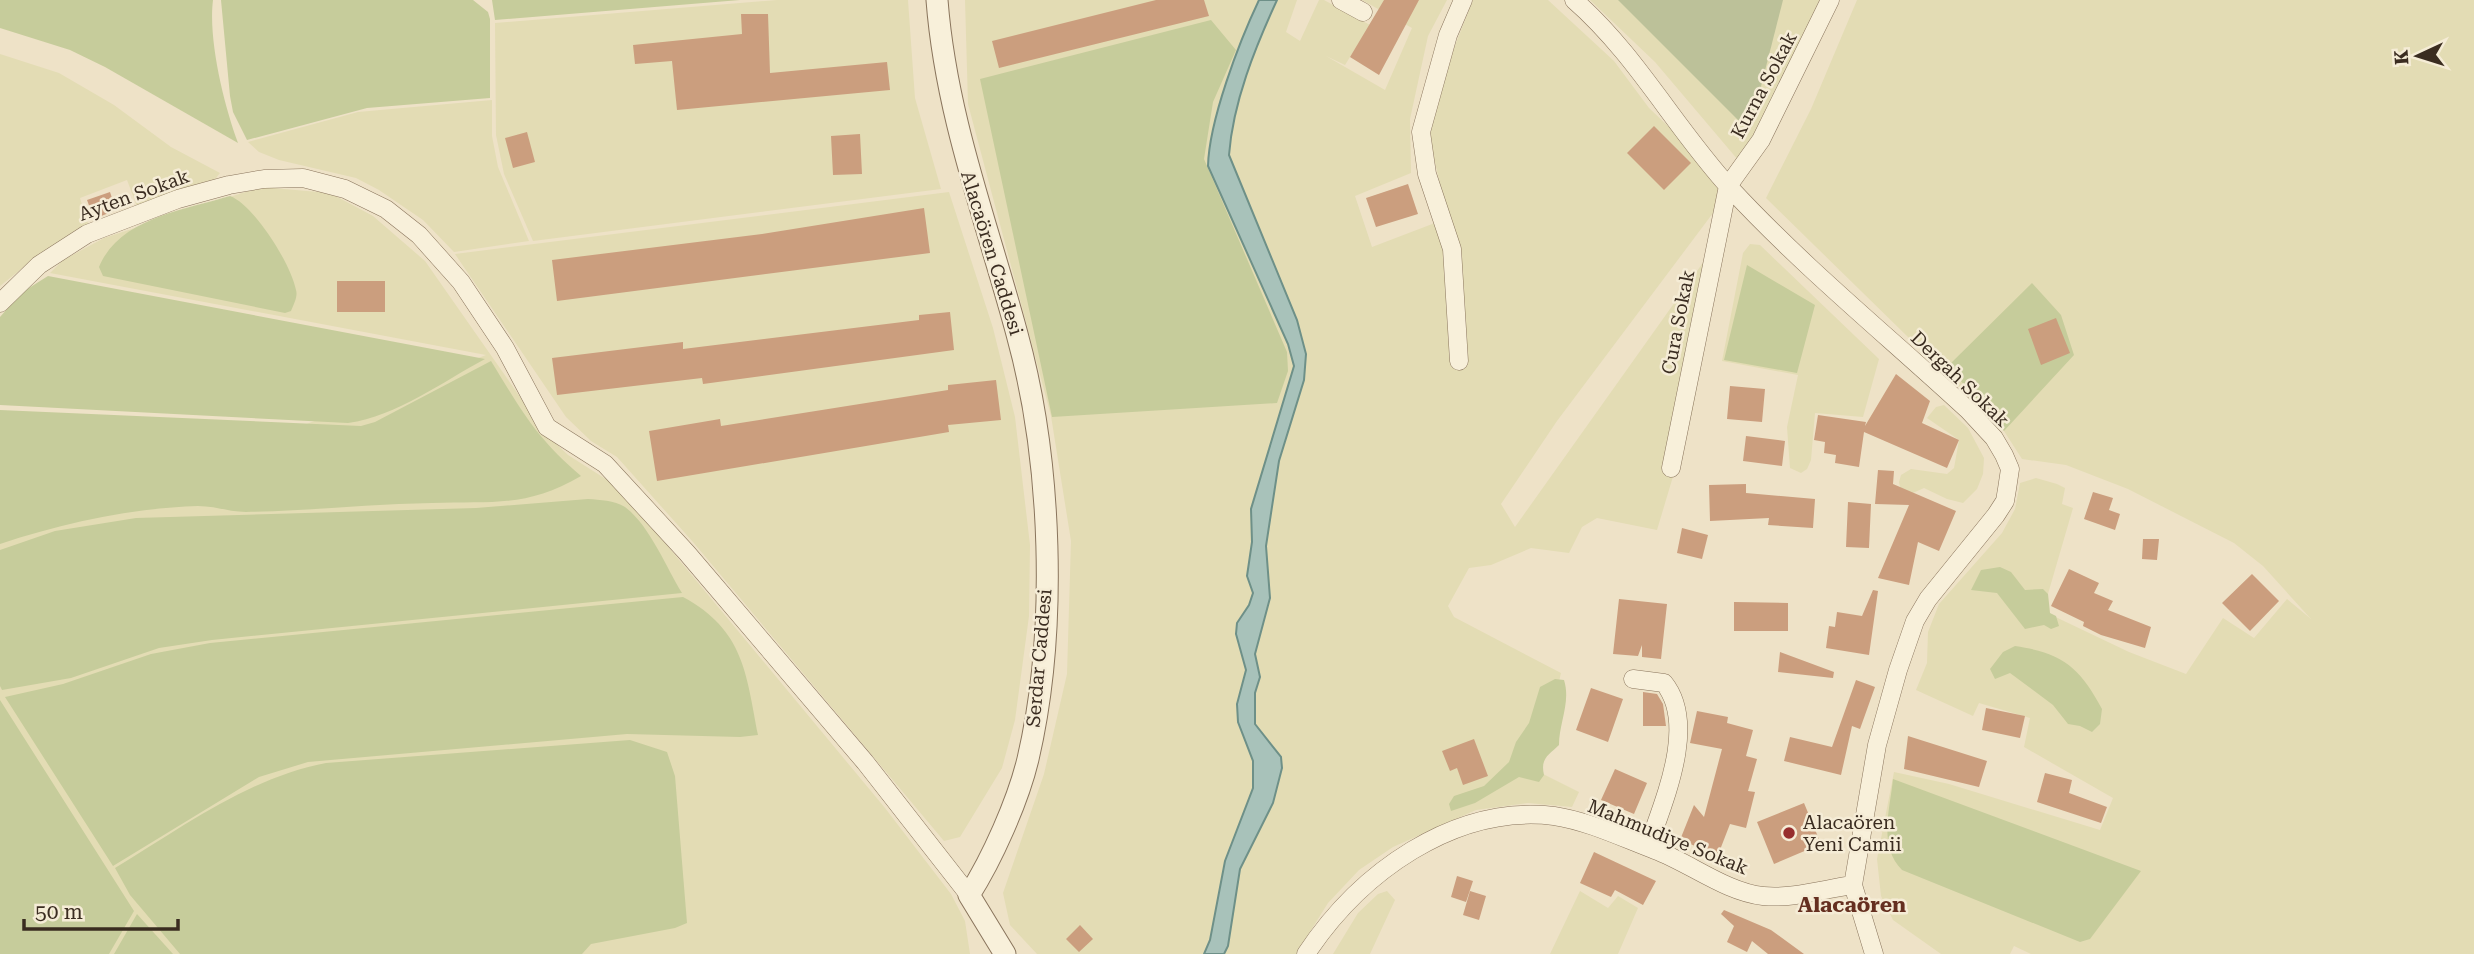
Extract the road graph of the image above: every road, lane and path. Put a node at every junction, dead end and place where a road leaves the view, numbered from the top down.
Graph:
1 (937, 0) edge
2 (1340, 0) edge
3 (1463, 0) edge
4 (1574, 0) edge
5 (1830, 0) edge
6 (1363, 12) dead end
7 (1728, 186) junction
8 (0, 303) edge
9 (1459, 361) dead end
10 (1671, 468) dead end
11 (1044, 506) joint
12 (1633, 678) dead end
13 (1648, 847) junction
14 (1853, 886) junction
15 (969, 895) junction
16 (1005, 954) edge
17 (1306, 954) edge
18 (1874, 954) edge

1 - 11 street, Alacaören Caddesi
2 - 6 street
3 - 9 street
4 - 7 street, Dergah Sokak
5 - 7 street, Kurna Sokak
7 - 10 street, Cura Sokak
7 - 14 street, Dergah Sokak
8 - 15 street, Ayten Sokak
11 - 15 street, Serdar Caddesi
12 - 13 street
13 - 14 street, Mahmudiye Sokak
13 - 17 street, Mahmudiye Sokak
14 - 18 street, Dergah Sokak
15 - 16 street

